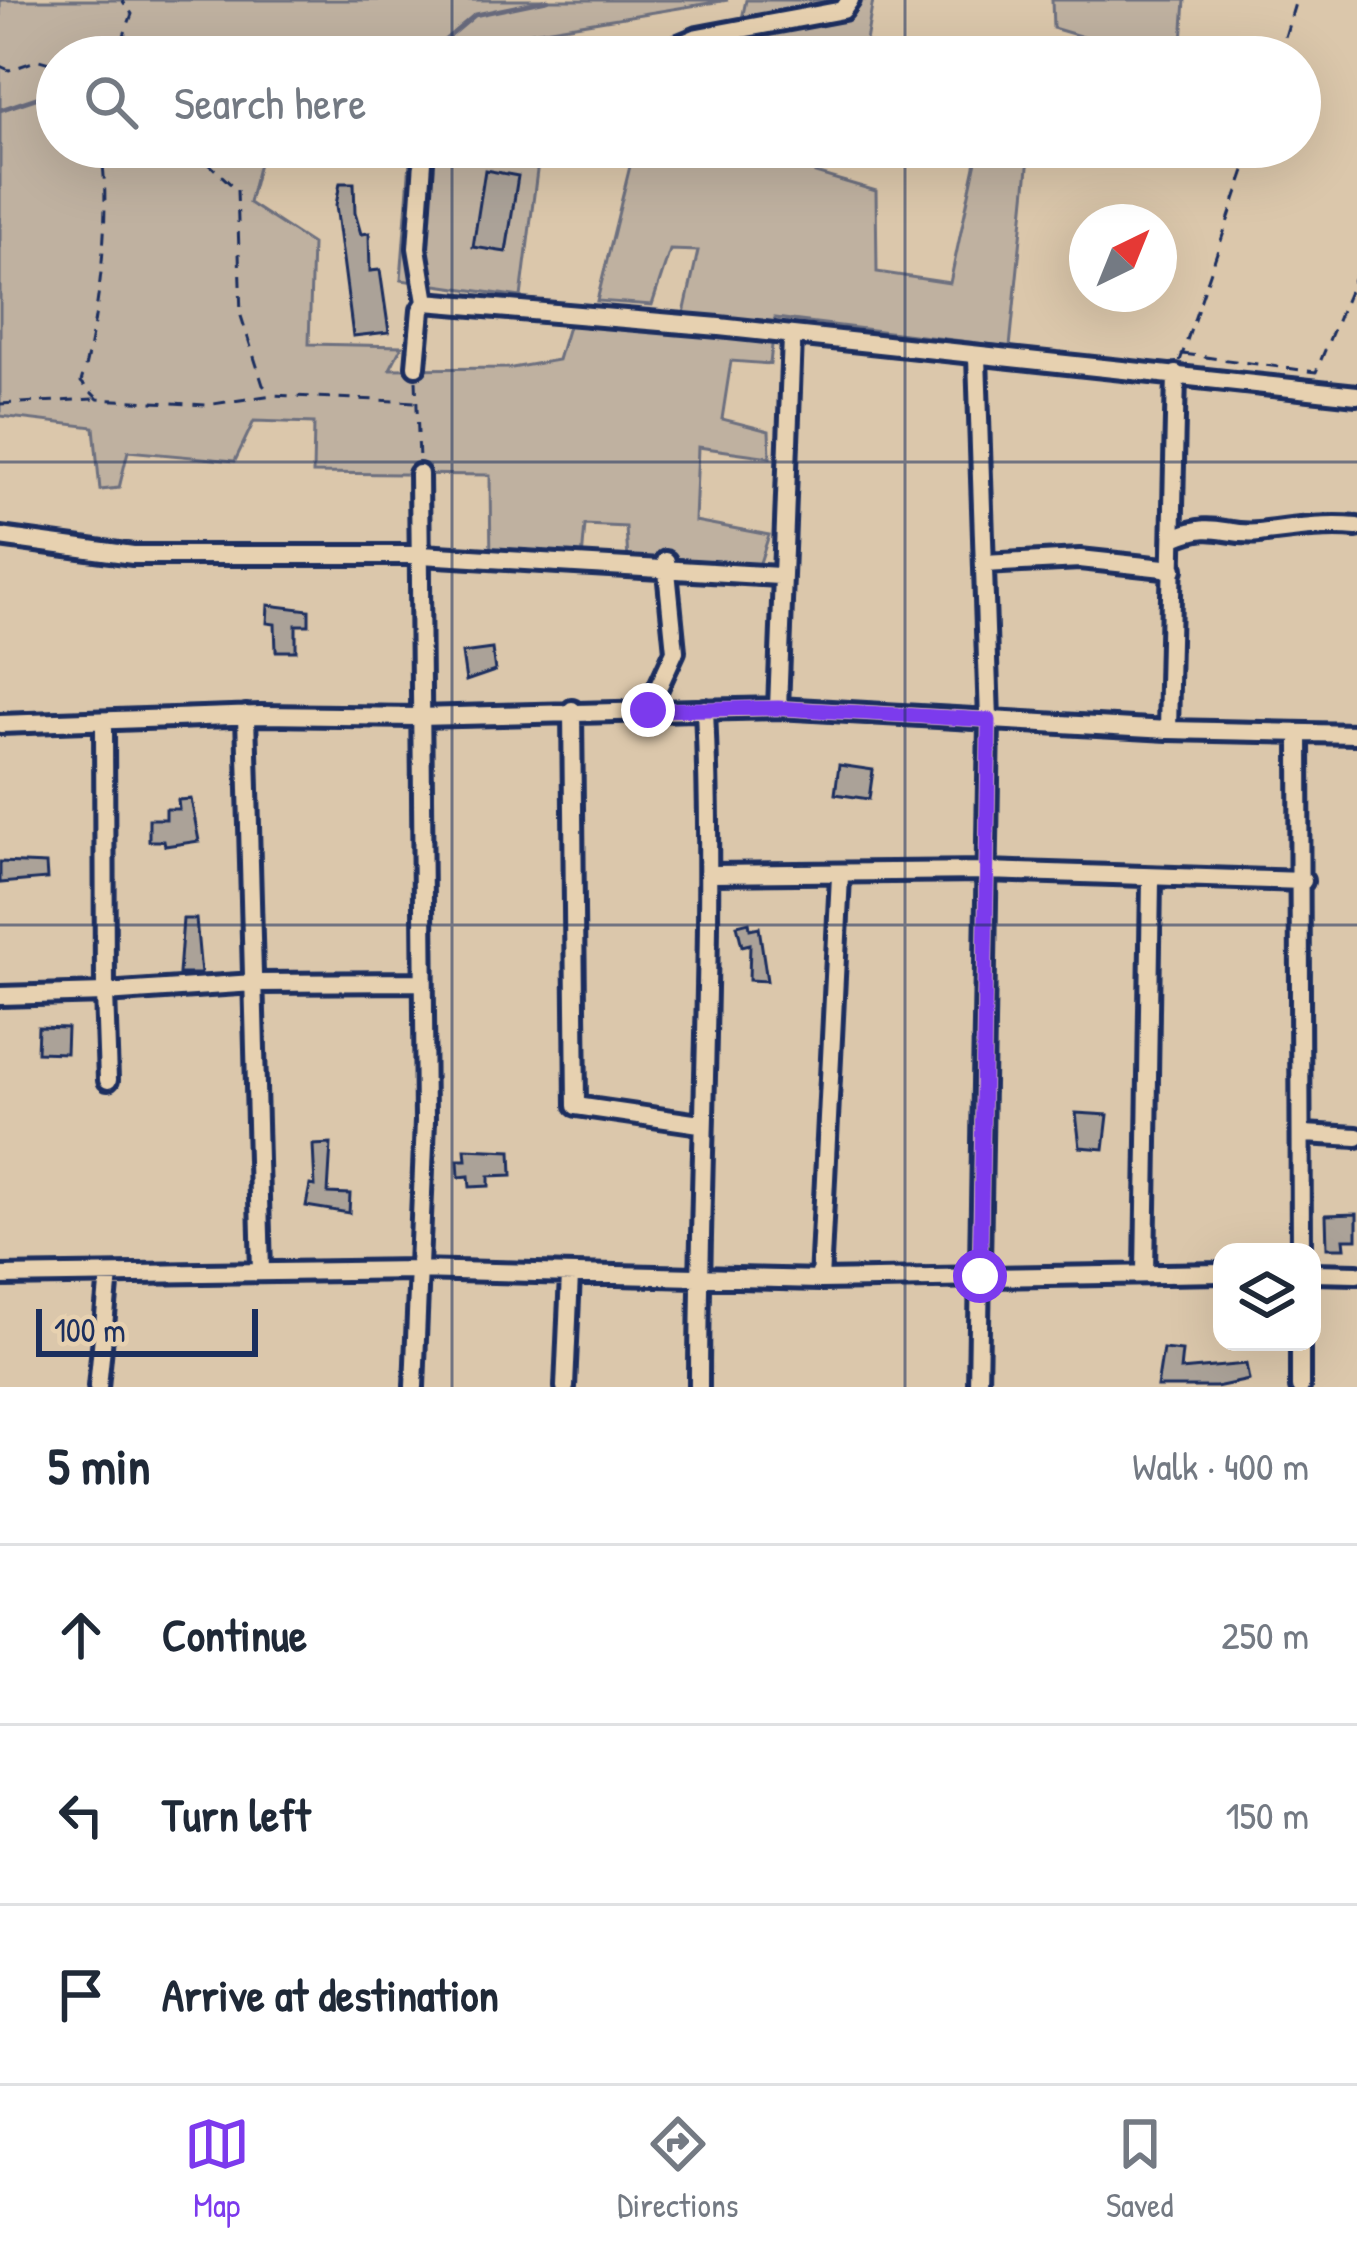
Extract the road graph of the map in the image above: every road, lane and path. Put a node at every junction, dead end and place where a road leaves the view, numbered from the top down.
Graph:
1 (122, 0) edge
2 (850, 0) edge
3 (1296, 0) edge
4 (124, 36) edge
5 (704, 36) edge
6 (1286, 36) edge
7 (36, 61) edge
8 (0, 66) edge
9 (105, 168) edge
10 (213, 168) edge
11 (423, 168) edge
12 (1246, 168) edge
13 (1357, 272) edge
14 (426, 302) junction
15 (792, 337) junction
16 (1183, 354) junction
17 (976, 357) junction
18 (416, 366) joint
19 (1176, 374) junction
20 (273, 395) junction
21 (1357, 395) edge
22 (98, 399) junction
23 (416, 402) junction
24 (0, 404) edge
25 (419, 474) joint
26 (1357, 527) edge
27 (0, 537) edge
28 (1174, 538) junction
29 (421, 555) junction
30 (984, 564) junction
31 (665, 566) junction
32 (1173, 569) junction
33 (779, 576) junction
34 (778, 708) junction
35 (705, 709) junction
36 (572, 710) junction
37 (648, 710) junction
38 (246, 716) junction
39 (418, 717) junction
40 (989, 720) junction
41 (0, 724) edge
42 (104, 724) junction
43 (1168, 730) junction
44 (1299, 733) junction
45 (1357, 734) edge
46 (987, 871) junction
47 (712, 874) junction
48 (839, 876) junction
49 (1151, 880) junction
50 (1303, 881) junction
51 (421, 982) junction
52 (254, 983) junction
53 (105, 994) junction
54 (0, 996) edge
55 (109, 1080) dead end
56 (700, 1124) junction
57 (1304, 1134) junction
58 (1357, 1137) edge
59 (1301, 1243) edge
60 (416, 1270) junction
61 (261, 1272) junction
62 (1144, 1273) junction
63 (1213, 1273) edge
64 (1321, 1273) edge
65 (1357, 1274) edge
66 (110, 1275) junction
67 (570, 1275) junction
68 (0, 1276) edge
69 (980, 1276) junction
70 (699, 1278) junction
71 (820, 1280) junction
72 (1300, 1351) edge
73 (98, 1387) edge
74 (414, 1387) edge
75 (566, 1387) edge
76 (700, 1387) edge
77 (978, 1387) edge
78 (1300, 1387) edge

1 - 4 path
2 - 5 street
3 - 6 path
7 - 8 path
9 - 22 path
10 - 20 path
11 - 14 street
12 - 16 path
13 - 16 path
14 - 15 street
14 - 18 street
15 - 17 street
15 - 33 street
16 - 19 path
17 - 19 street
17 - 30 street
18 - 23 path
19 - 21 street
19 - 28 street
20 - 22 path
20 - 23 path
22 - 24 path
23 - 25 path
25 - 29 street
26 - 28 street
27 - 29 street
28 - 32 street
29 - 31 street
29 - 39 street
30 - 32 street
30 - 40 street
31 - 33 street
31 - 37 street
32 - 43 street
33 - 34 street
34 - 35 street
34 - 40 street
35 - 37 street
35 - 47 street
36 - 37 street
36 - 39 street
36 - 56 street
38 - 39 street
38 - 42 street
38 - 52 street
39 - 51 street
40 - 43 street
40 - 46 street
41 - 42 street
42 - 53 street
43 - 44 street
44 - 45 street
44 - 50 street
46 - 48 street
46 - 49 street
46 - 69 street
47 - 48 street
47 - 56 street
48 - 71 street
49 - 50 street
49 - 62 street
50 - 57 street
51 - 52 street
51 - 60 street
52 - 53 street
52 - 61 street
53 - 54 street
53 - 55 street
56 - 70 street
57 - 58 street
57 - 59 street
60 - 61 street
60 - 67 street
60 - 74 street
61 - 66 street
62 - 63 street
62 - 69 street
64 - 65 street
66 - 68 street
66 - 73 street
67 - 70 street
67 - 75 street
69 - 71 street
69 - 77 street
70 - 71 street
70 - 76 street
72 - 78 street

